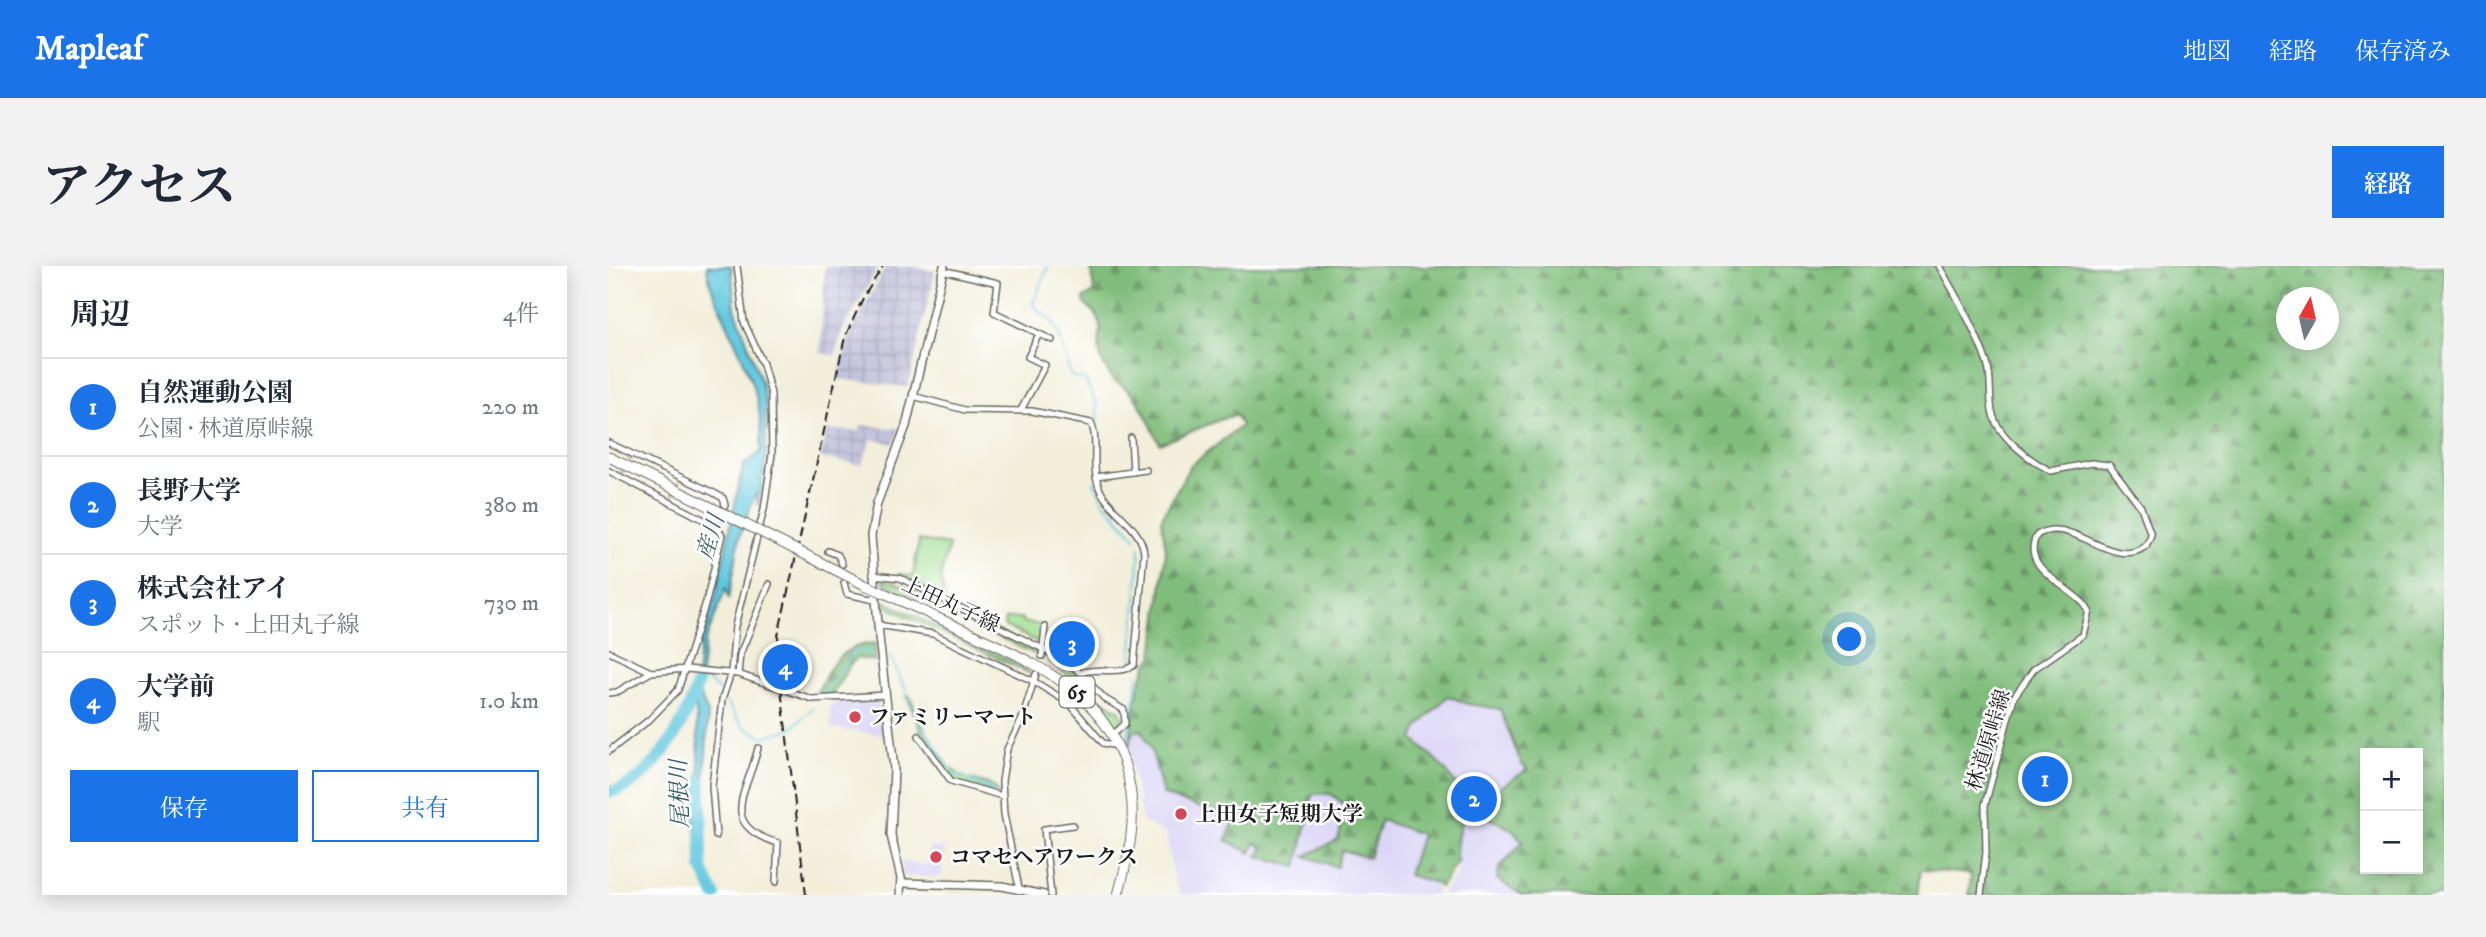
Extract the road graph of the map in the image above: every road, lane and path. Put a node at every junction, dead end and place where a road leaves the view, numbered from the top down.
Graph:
1 (737, 266) edge
2 (1939, 266) edge
3 (943, 268) edge
4 (1039, 334) junction
5 (1052, 340) dead end
6 (913, 396) junction
7 (1021, 410) junction
8 (1131, 438) dead end
9 (609, 443) edge
10 (609, 457) edge
11 (1146, 470) dead end
12 (609, 471) edge
13 (1133, 472) junction
14 (1096, 477) junction
15 (725, 505) dead end
16 (721, 522) junction
17 (828, 551) dead end
18 (842, 564) dead end
19 (873, 575) junction
20 (844, 583) dead end
21 (769, 584) dead end
22 (875, 600) junction
23 (878, 625) junction
24 (1045, 627) dead end
25 (1043, 649) junction
26 (609, 652) edge
27 (1042, 656) dead end
28 (688, 669) junction
29 (651, 672) junction
30 (1081, 673) junction
31 (734, 674) junction
32 (1036, 674) dead end
33 (1033, 681) junction
34 (609, 693) edge
35 (885, 695) junction
36 (1112, 735) junction
37 (919, 736) dead end
38 (1117, 746) junction
39 (758, 748) dead end
40 (609, 751) edge
41 (1002, 796) junction
42 (1073, 825) dead end
43 (716, 836) dead end
44 (776, 883) dead end
45 (902, 883) junction
46 (1019, 888) junction
47 (900, 895) edge
48 (1044, 895) edge
49 (1051, 895) edge
50 (1118, 895) edge
51 (1981, 895) edge

1 - 31 street
2 - 51 street, 林道原峠線
3 - 4 street
3 - 6 street
4 - 5 street
4 - 7 street
6 - 7 street
6 - 19 street
7 - 14 street
8 - 13 street
9 - 15 street
10 - 16 main road, 上田丸子線 / 65
11 - 13 street
12 - 16 street
13 - 14 street
14 - 30 street
16 - 28 street
16 - 36 main road, 上田丸子線 / 65, bridge
17 - 18 street
19 - 22 street
19 - 25 street
20 - 22 street
21 - 31 street
22 - 23 street
23 - 33 street
23 - 35 street
24 - 25 street
25 - 27 street
25 - 30 street
26 - 29 street
28 - 29 street
28 - 31 street
28 - 40 street
29 - 34 street
30 - 36 street
31 - 35 street
31 - 43 street
32 - 33 street
33 - 38 street
33 - 41 street
35 - 45 street
36 - 38 main road, 上田丸子線 / 65
37 - 41 street
38 - 50 main road, 上田丸子線 / 65
39 - 44 street
41 - 46 street
42 - 49 street
45 - 46 street
45 - 47 street
46 - 48 street

